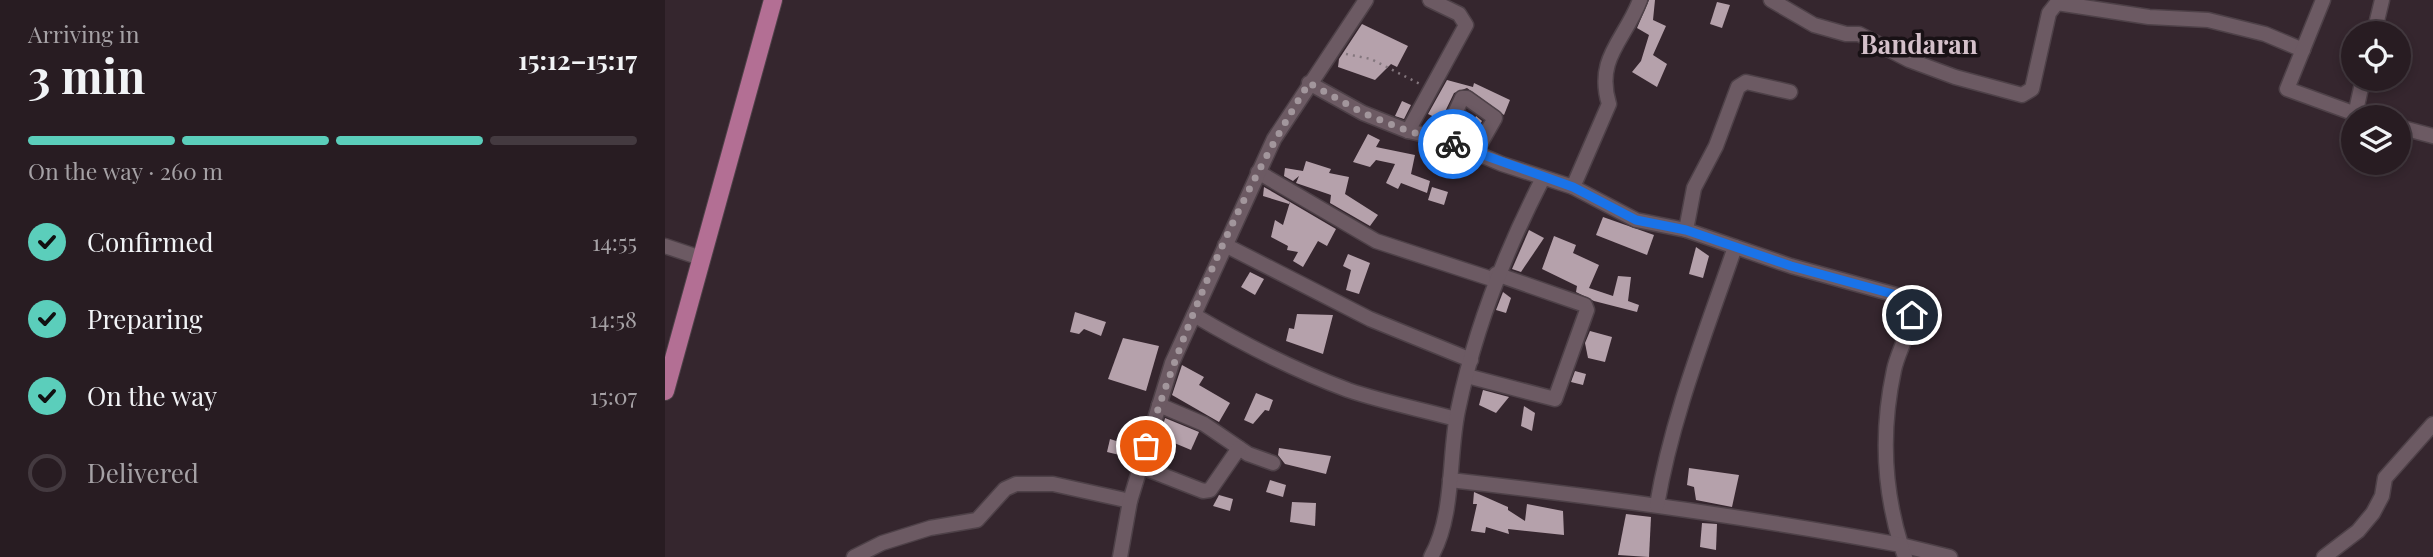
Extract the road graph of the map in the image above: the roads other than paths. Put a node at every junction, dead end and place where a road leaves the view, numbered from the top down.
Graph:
1 (773, 0) edge
2 (1366, 0) edge
3 (1430, 0) edge
4 (1640, 0) edge
5 (1771, 0) edge
6 (2323, 0) edge
7 (2382, 0) edge
8 (2377, 21) edge
9 (2303, 50) junction
10 (1309, 83) junction
11 (1790, 92) dead end
12 (2341, 109) edge
13 (2411, 130) edge
14 (1408, 131) junction
15 (2433, 136) edge
16 (1443, 139) junction
17 (1475, 153) junction
18 (1258, 172) junction
19 (1543, 178) junction
20 (1573, 187) junction
21 (1686, 230) junction
22 (1225, 245) junction
23 (665, 246) edge
24 (1735, 247) junction
25 (701, 258) junction
26 (1495, 277) junction
27 (1194, 315) junction
28 (1471, 360) junction
29 (1467, 376) junction
30 (665, 391) edge
31 (1159, 405) junction
32 (1456, 419) junction
33 (2433, 425) edge
34 (1239, 448) junction
35 (1273, 463) dead end
36 (1139, 466) junction
37 (1450, 480) junction
38 (1130, 501) junction
39 (1657, 505) junction
40 (1903, 551) edge
41 (854, 557) edge
42 (1121, 557) edge
43 (1431, 557) edge
44 (1949, 557) edge
45 (2325, 557) edge

1 - 25 main road
2 - 10 street
3 - 14 street
4 - 20 street
5 - 9 street
6 - 9 street
7 - 8 street
9 - 12 street
10 - 14 street
10 - 18 street
11 - 21 street
13 - 15 street
14 - 16 street
16 - 17 street
16 - 17 street
17 - 19 street
18 - 22 street
18 - 26 street
19 - 20 street
19 - 26 street
20 - 21 street
21 - 24 street
22 - 27 street
22 - 28 street
23 - 25 street
24 - 39 street
24 - 40 street
25 - 30 main road
26 - 28 street
26 - 29 street
27 - 31 street
27 - 32 street
28 - 29 street
29 - 32 street
31 - 34 street
31 - 36 street
32 - 37 street
33 - 45 street
34 - 35 street
34 - 36 street
36 - 38 street
37 - 39 street
37 - 43 street
38 - 41 street
38 - 42 street
39 - 40 street
40 - 44 street

